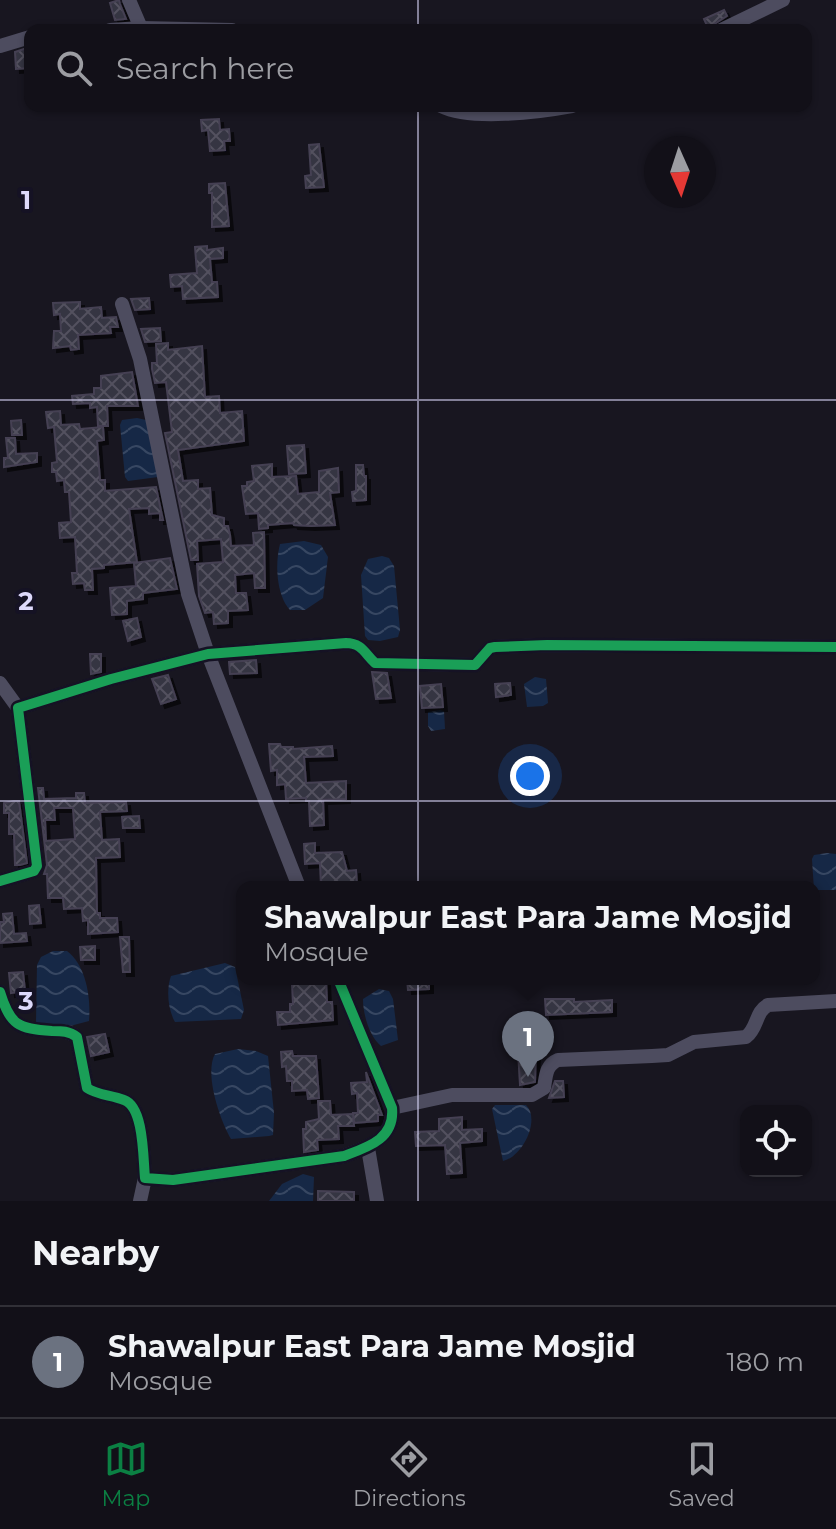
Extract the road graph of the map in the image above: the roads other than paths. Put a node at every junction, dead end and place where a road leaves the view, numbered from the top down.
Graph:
1 (129, 0) edge
2 (783, 0) edge
3 (139, 24) edge
4 (733, 24) edge
5 (24, 39) edge
6 (0, 46) edge
7 (464, 112) edge
8 (538, 112) edge
9 (122, 304) dead end
10 (836, 647) edge
11 (208, 654) junction
12 (0, 683) edge
13 (18, 708) junction
14 (0, 881) edge
15 (297, 881) edge
16 (341, 985) edge
17 (0, 992) edge
18 (836, 1001) edge
19 (392, 1108) junction
20 (368, 1148) junction
21 (145, 1178) junction
22 (140, 1201) edge
23 (377, 1201) edge

1 - 3 street
2 - 4 street
5 - 6 street
7 - 8 street
9 - 11 street
10 - 11 street
11 - 13 street
11 - 15 street
12 - 13 street
13 - 14 street
16 - 19 street
17 - 21 street
18 - 19 street
19 - 20 street
20 - 21 street
20 - 23 street
21 - 22 street

